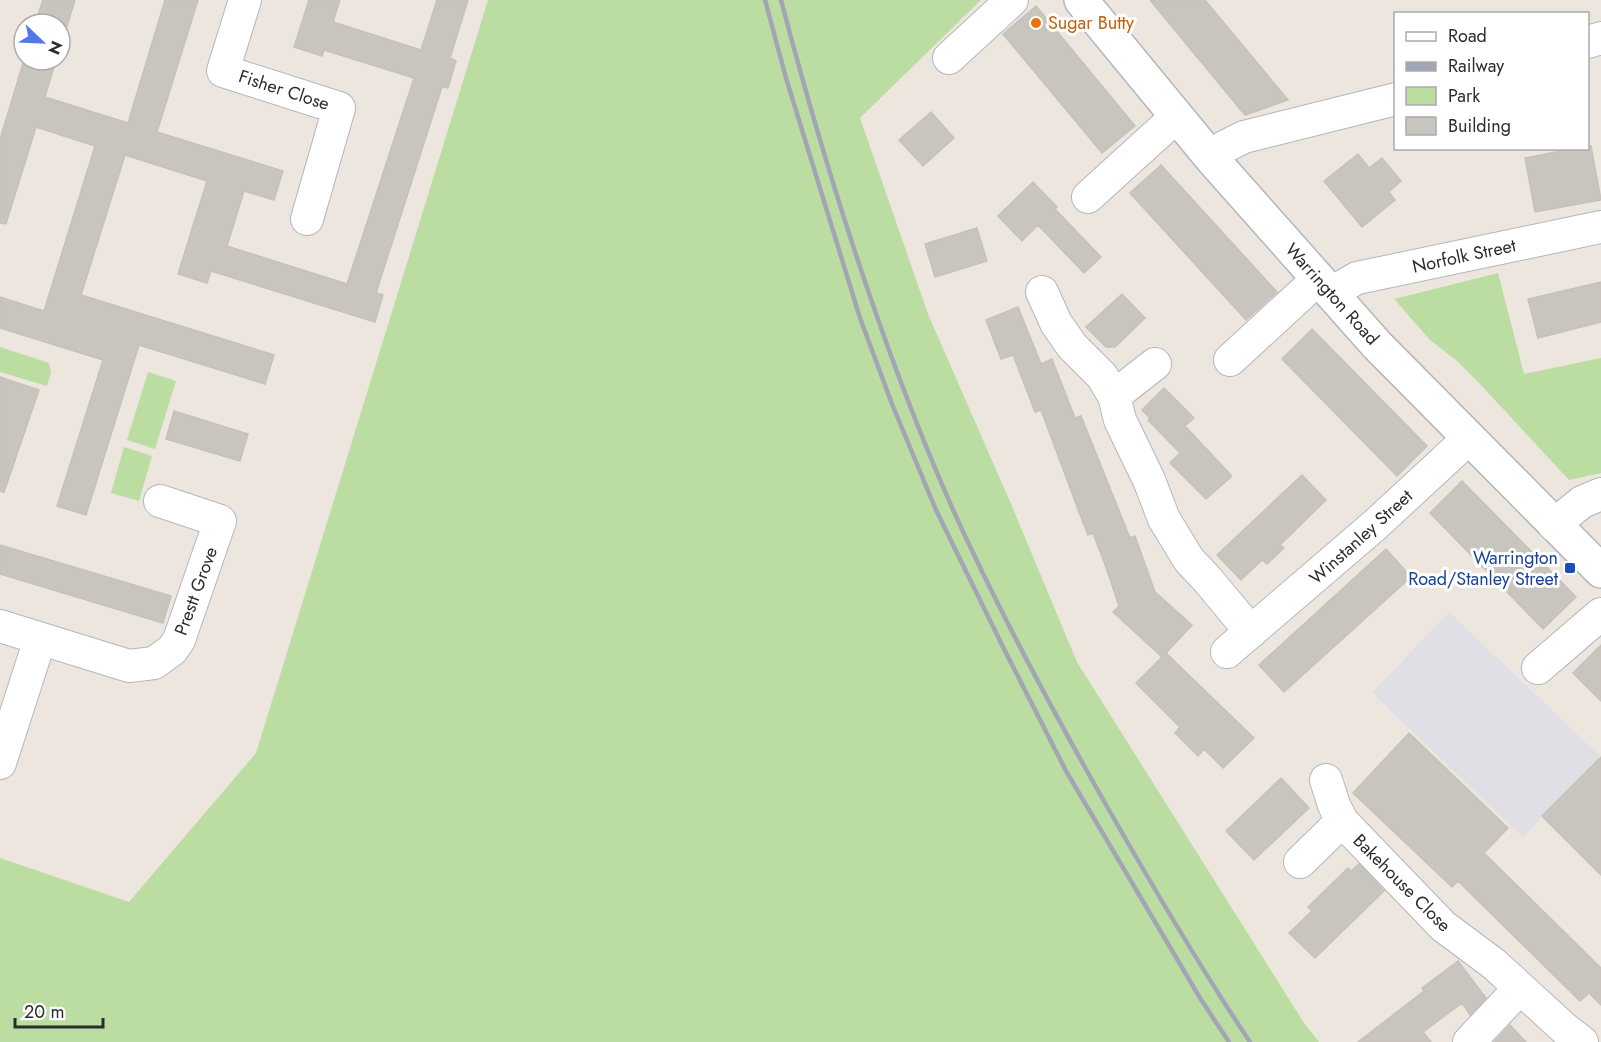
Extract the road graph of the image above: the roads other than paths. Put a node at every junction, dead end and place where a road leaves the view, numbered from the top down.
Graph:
1 (245, 0) edge
2 (1012, 0) edge
3 (1085, 2) edge
4 (949, 58) dead end
5 (1394, 99) edge
6 (1176, 117) junction
7 (1212, 159) junction
8 (1088, 196) dead end
9 (307, 219) dead end
10 (1601, 227) edge
11 (1324, 286) junction
12 (1042, 292) dead end
13 (1230, 360) dead end
14 (1155, 364) dead end
15 (1114, 396) junction
16 (1468, 439) junction
17 (1601, 494) edge
18 (160, 501) dead end
19 (1554, 525) junction
20 (1601, 571) edge
21 (1601, 614) edge
22 (0, 626) edge
23 (1251, 632) junction
24 (40, 639) junction
25 (1227, 652) dead end
26 (1539, 668) dead end
27 (0, 763) edge
28 (1326, 780) dead end
29 (1342, 821) junction
30 (1300, 862) dead end
31 (1520, 988) junction
32 (1469, 1042) edge
33 (1582, 1042) edge

1 - 9 street, Fisher Close
2 - 4 street
3 - 6 main road, Warrington Road
5 - 7 street
6 - 7 main road, Warrington Road
6 - 8 street
7 - 11 main road, Warrington Road
10 - 11 street, Norfolk Street
11 - 13 street, Norfolk Street
11 - 16 main road, Warrington Road
12 - 15 street
14 - 15 street
15 - 23 street
16 - 19 main road, Warrington Road
16 - 23 street, Winstanley Street
17 - 19 street
18 - 24 street, Prestt Grove
19 - 20 main road, Warrington Road
21 - 26 street
22 - 24 street, Prestt Grove
23 - 25 street, Winstanley Street
24 - 27 street
28 - 29 street, Bakehouse Close
29 - 30 street, Bakehouse Close
29 - 31 street, Bakehouse Close
31 - 32 street
31 - 33 street, Bakehouse Close

